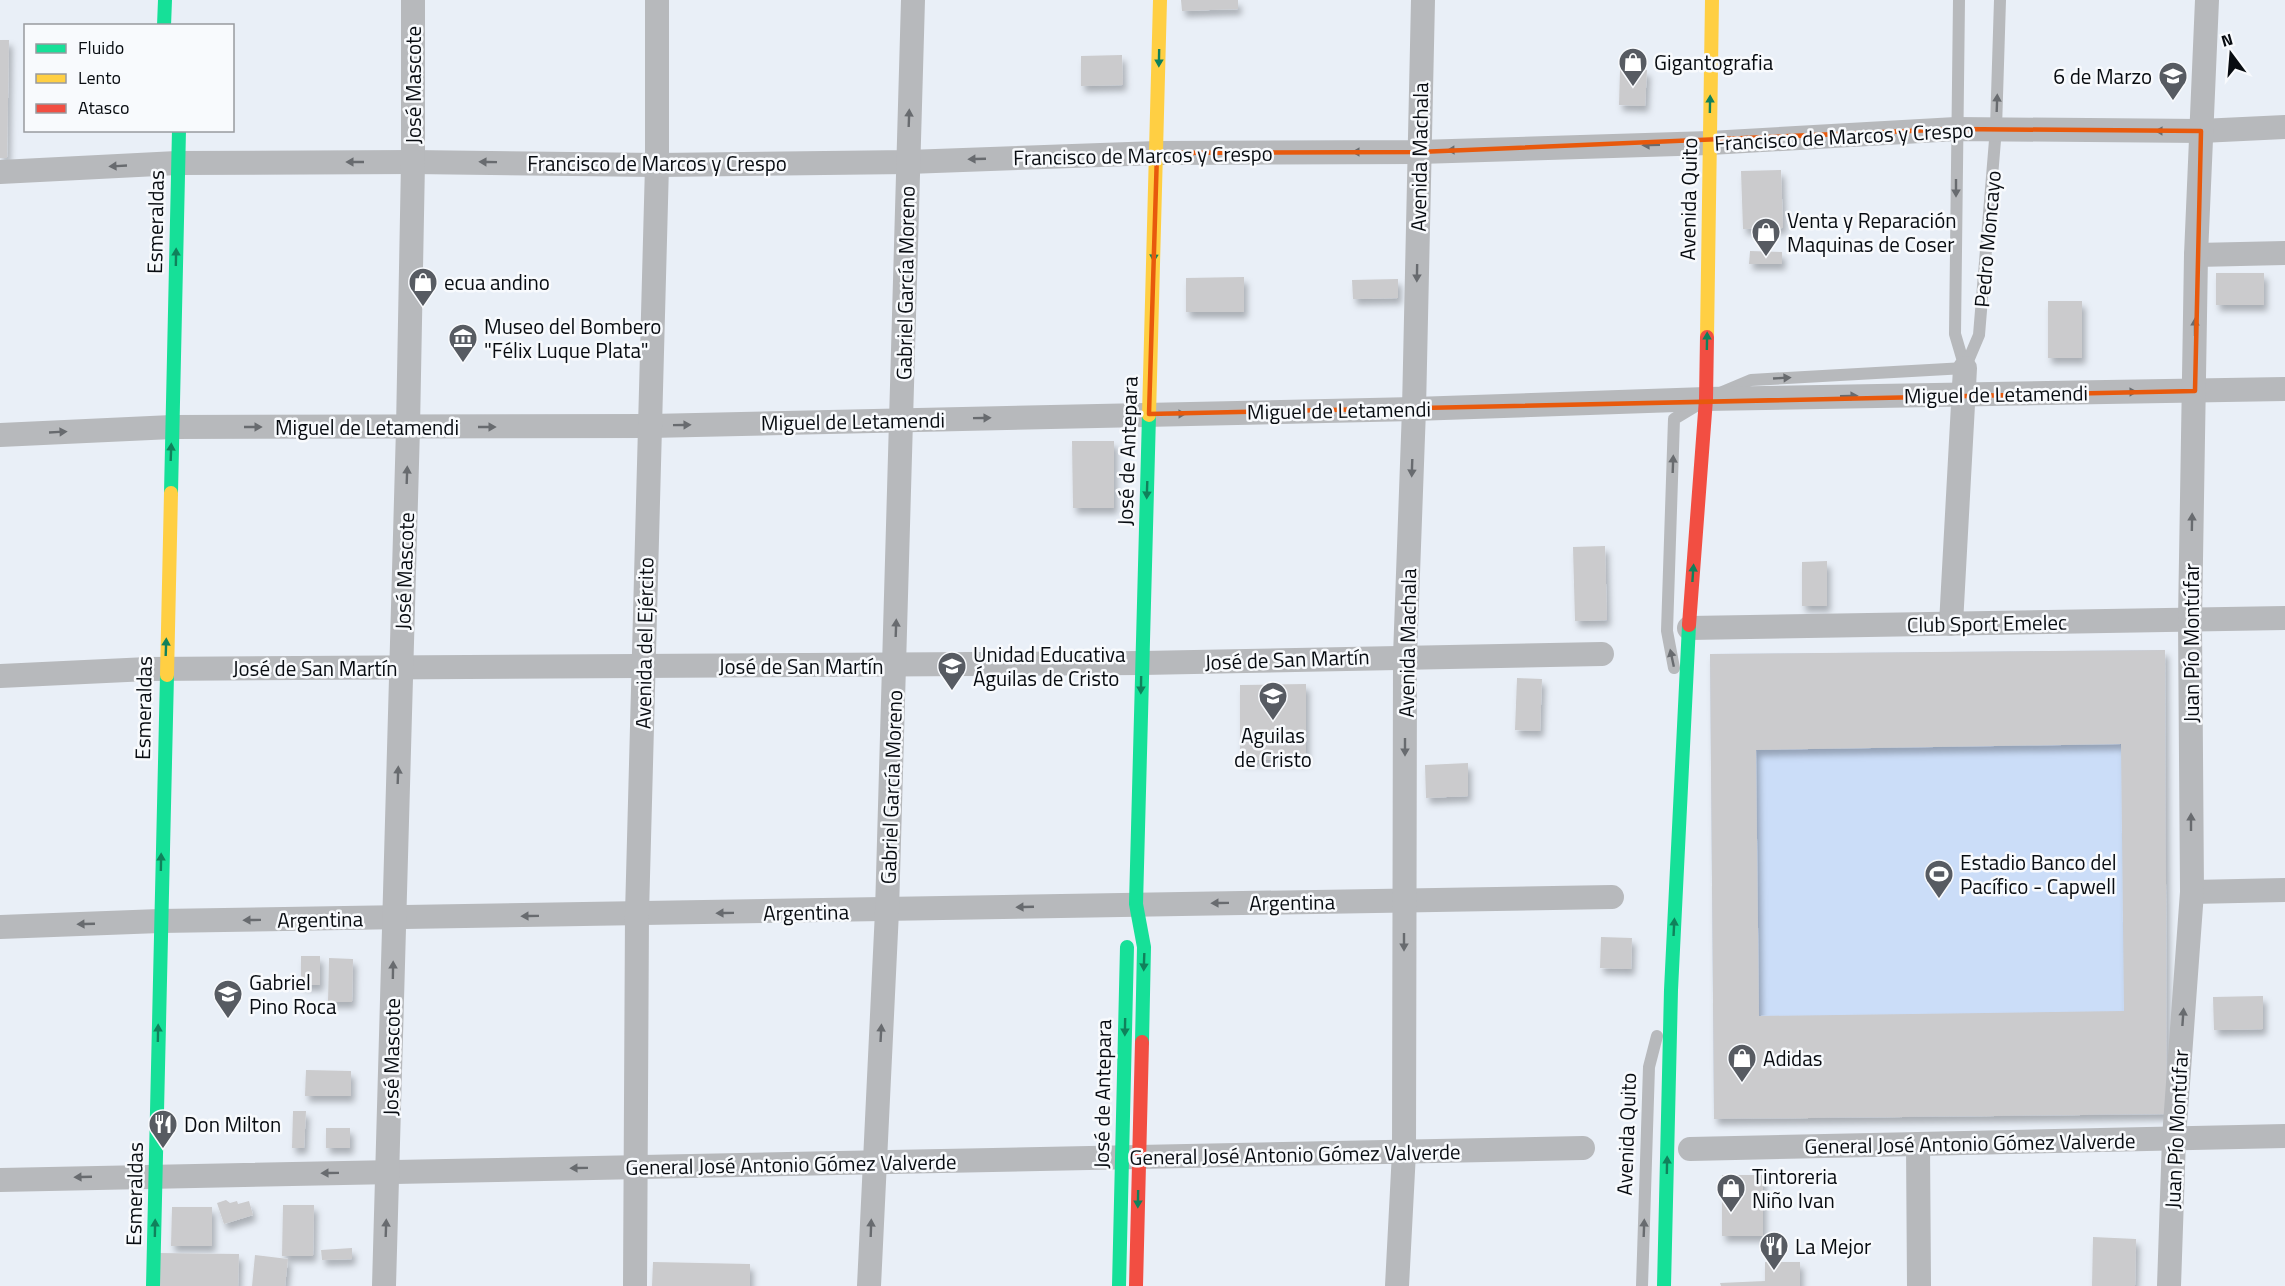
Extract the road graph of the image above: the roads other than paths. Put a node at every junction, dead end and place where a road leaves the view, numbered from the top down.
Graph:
1 (165, 0) edge
2 (413, 0) edge
3 (657, 0) edge
4 (913, 0) edge
5 (1160, 0) edge
6 (1423, 0) edge
7 (1712, 0) edge
8 (1959, 0) edge
9 (2000, 0) edge
10 (2207, 0) edge
11 (164, 24) edge
12 (2285, 127) edge
13 (1996, 128) junction
14 (1956, 129) junction
15 (2200, 131) junction
16 (178, 132) edge
17 (1710, 143) junction
18 (1419, 152) junction
19 (1157, 153) junction
20 (413, 162) junction
21 (908, 162) junction
22 (162, 164) junction
23 (657, 165) junction
24 (0, 172) edge
25 (2285, 253) edge
26 (2196, 255) junction
27 (1965, 368) junction
28 (2285, 389) edge
29 (2195, 391) junction
30 (1964, 394) junction
31 (1706, 399) junction
32 (1414, 409) junction
33 (1149, 414) junction
34 (903, 420) junction
35 (650, 426) junction
36 (157, 428) junction
37 (408, 428) junction
38 (0, 435) edge
39 (2285, 618) edge
40 (2190, 620) junction
41 (1951, 624) junction
42 (1689, 628) junction
43 (1602, 654) dead end
44 (1405, 656) junction
45 (1142, 663) junction
46 (895, 665) junction
47 (644, 667) junction
48 (401, 668) junction
49 (152, 669) junction
50 (0, 676) edge
51 (1684, 715) junction
52 (2285, 890) edge
53 (2192, 892) junction
54 (1612, 897) dead end
55 (1404, 901) junction
56 (1136, 904) junction
57 (887, 910) junction
58 (637, 914) junction
59 (394, 918) junction
60 (148, 921) junction
61 (0, 927) edge
62 (1671, 988) junction
63 (1683, 1032) dead end
64 (2285, 1136) edge
65 (2174, 1138) junction
66 (1918, 1144) junction
67 (1583, 1149) dead end
68 (1690, 1149) dead end
69 (1404, 1152) junction
70 (1138, 1157) junction
71 (874, 1162) junction
72 (638, 1167) junction
73 (146, 1171) junction
74 (388, 1172) junction
75 (0, 1180) edge
76 (139, 1286) edge
77 (153, 1286) edge
78 (384, 1286) edge
79 (635, 1286) edge
80 (869, 1286) edge
81 (1119, 1286) edge
82 (1136, 1286) edge
83 (1397, 1286) edge
84 (1642, 1286) edge
85 (1664, 1286) edge
86 (1919, 1286) edge
87 (2169, 1286) edge

1 - 11 main road
2 - 20 street, José Mascote
3 - 23 street, Avenida del Ejército
21 -> 4 street, Gabriel García Moreno
5 -> 19 main road, José de Antepara
6 - 18 street, Avenida Machala
17 -> 7 main road, Avenida Quito
8 - 14 lane, Pedro Moncayo
13 -> 9 lane, Pedro Moncayo
10 - 15 street, Juan Pío Montúfar
12 - 15 street, Francisco de Marcos y Crespo
13 - 14 street, Francisco de Marcos y Crespo
15 -> 13 street, Francisco de Marcos y Crespo
13 - 27 lane, Pedro Moncayo
14 - 17 street, Francisco de Marcos y Crespo
14 -> 27 lane, Pedro Moncayo
15 - 26 street, Juan Pío Montúfar
16 - 22 main road, Esmeraldas
17 -> 18 street, Francisco de Marcos y Crespo
31 -> 17 main road, Avenida Quito
18 -> 19 street, Francisco de Marcos y Crespo
18 -> 32 street, Avenida Machala
19 -> 21 street, Francisco de Marcos y Crespo
19 -> 33 main road, José de Antepara
20 -> 22 street, Francisco de Marcos y Crespo
23 -> 20 street, Francisco de Marcos y Crespo
20 - 37 street, José Mascote
21 - 23 street, Francisco de Marcos y Crespo
21 - 34 street, Gabriel García Moreno
22 -> 24 street, Francisco de Marcos y Crespo
36 -> 22 main road, Esmeraldas
23 - 35 street, Avenida del Ejército
25 - 26 street
29 -> 26 street, Juan Pío Montúfar
27 - 30 street, Pedro Moncayo
31 -> 27 lane, Miguel de Letamendi
28 - 29 street, Miguel de Letamendi
30 -> 29 street, Miguel de Letamendi
40 -> 29 street, Juan Pío Montúfar
31 -> 30 street, Miguel de Letamendi
30 - 41 street, Pedro Moncayo
31 - 32 street, Miguel de Letamendi
42 -> 31 main road, Avenida Quito
51 -> 31 lane, Avenida Quito
33 -> 32 street, Miguel de Letamendi
32 -> 44 street, Avenida Machala
34 -> 33 street, Miguel de Letamendi
33 -> 45 main road, José de Antepara
35 -> 34 street, Miguel de Letamendi
46 -> 34 street, Gabriel García Moreno
37 -> 35 street, Miguel de Letamendi
35 - 47 street, Avenida del Ejército
36 -> 37 street, Miguel de Letamendi
38 -> 36 street, Miguel de Letamendi
49 -> 36 main road, Esmeraldas
48 -> 37 street, José Mascote
39 - 40 street, Club Sport Emelec
40 - 41 street, Club Sport Emelec
53 -> 40 street, Juan Pío Montúfar
41 - 42 street, Club Sport Emelec
42 - 51 main road, Avenida Quito
43 - 44 street, José de San Martín
44 - 45 street, José de San Martín
44 -> 55 street, Avenida Machala
45 - 46 street, José de San Martín
45 -> 56 main road, José de Antepara
46 - 47 street, José de San Martín
46 - 57 street, Gabriel García Moreno
47 - 48 street, José de San Martín
47 - 58 street, Avenida del Ejército
48 - 49 street, José de San Martín
59 -> 48 street, José Mascote
49 - 50 street, José de San Martín
60 -> 49 main road, Esmeraldas
62 -> 51 main road, Avenida Quito
52 - 53 street
65 -> 53 street, Juan Pío Montúfar
54 - 55 street, Argentina
55 -> 56 street, Argentina
55 -> 69 street, Avenida Machala
56 -> 57 street, Argentina
56 -> 70 main road, José de Antepara
56 -> 81 main road, José de Antepara, bridge
57 -> 58 street, Argentina
71 -> 57 street, Gabriel García Moreno
58 -> 59 street, Argentina
58 - 72 street, Avenida del Ejército
59 -> 60 street, Argentina
74 -> 59 street, José Mascote
60 -> 61 street, Argentina
73 -> 60 main road, Esmeraldas
62 - 63 main road, Avenida Quito
84 -> 62 lane, Avenida Quito
85 -> 62 main road, Avenida Quito
64 - 65 street, General José Antonio Gómez Valverde
65 - 66 street, General José Antonio Gómez Valverde
65 - 87 street, Juan Pío Montúfar
66 - 68 street, General José Antonio Gómez Valverde
66 - 86 street
67 - 69 street, General José Antonio Gómez Valverde
69 - 70 street, General José Antonio Gómez Valverde
69 - 83 street, Avenida Machala
70 - 71 street, General José Antonio Gómez Valverde
70 -> 82 main road, José de Antepara
71 - 72 street, General José Antonio Gómez Valverde
80 -> 71 street, Gabriel García Moreno
72 -> 74 street, General José Antonio Gómez Valverde
72 - 79 street, Avenida del Ejército
74 -> 73 street, General José Antonio Gómez Valverde
73 -> 75 street, General José Antonio Gómez Valverde
73 - 76 main road, Esmeraldas
77 -> 73 main road, Esmeraldas
78 -> 74 street, José Mascote

